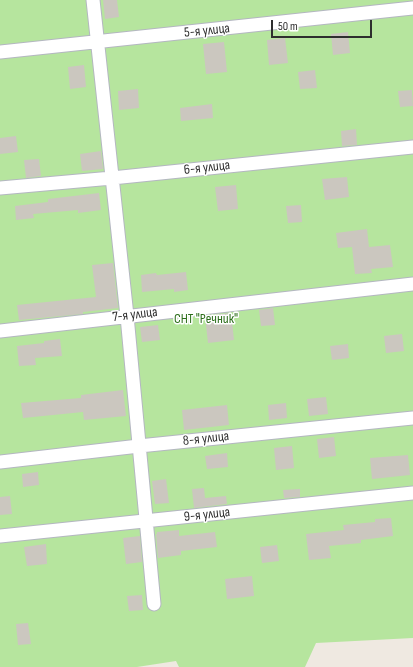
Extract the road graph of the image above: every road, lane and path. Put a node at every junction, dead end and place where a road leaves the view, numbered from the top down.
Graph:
1 (93, 0) edge
2 (413, 8) edge
3 (98, 42) junction
4 (0, 52) edge
5 (413, 147) edge
6 (112, 178) junction
7 (0, 188) edge
8 (413, 284) edge
9 (126, 316) junction
10 (0, 331) edge
11 (413, 418) edge
12 (139, 446) junction
13 (0, 462) edge
14 (413, 493) edge
15 (146, 521) junction
16 (0, 536) edge
17 (154, 604) dead end

1 - 3 street
2 - 3 street, 5-я улица
3 - 4 street, 5-я улица
3 - 6 street
5 - 6 street, 6-я улица
6 - 7 street, 6-я улица
6 - 9 street
8 - 9 street, 7-я улица
9 - 10 street, 7-я улица
9 - 12 street
11 - 12 street, 8-я улица
12 - 13 street, 8-я улица
12 - 15 street
14 - 15 street, 9-я улица
15 - 16 street, 9-я улица
15 - 17 street

